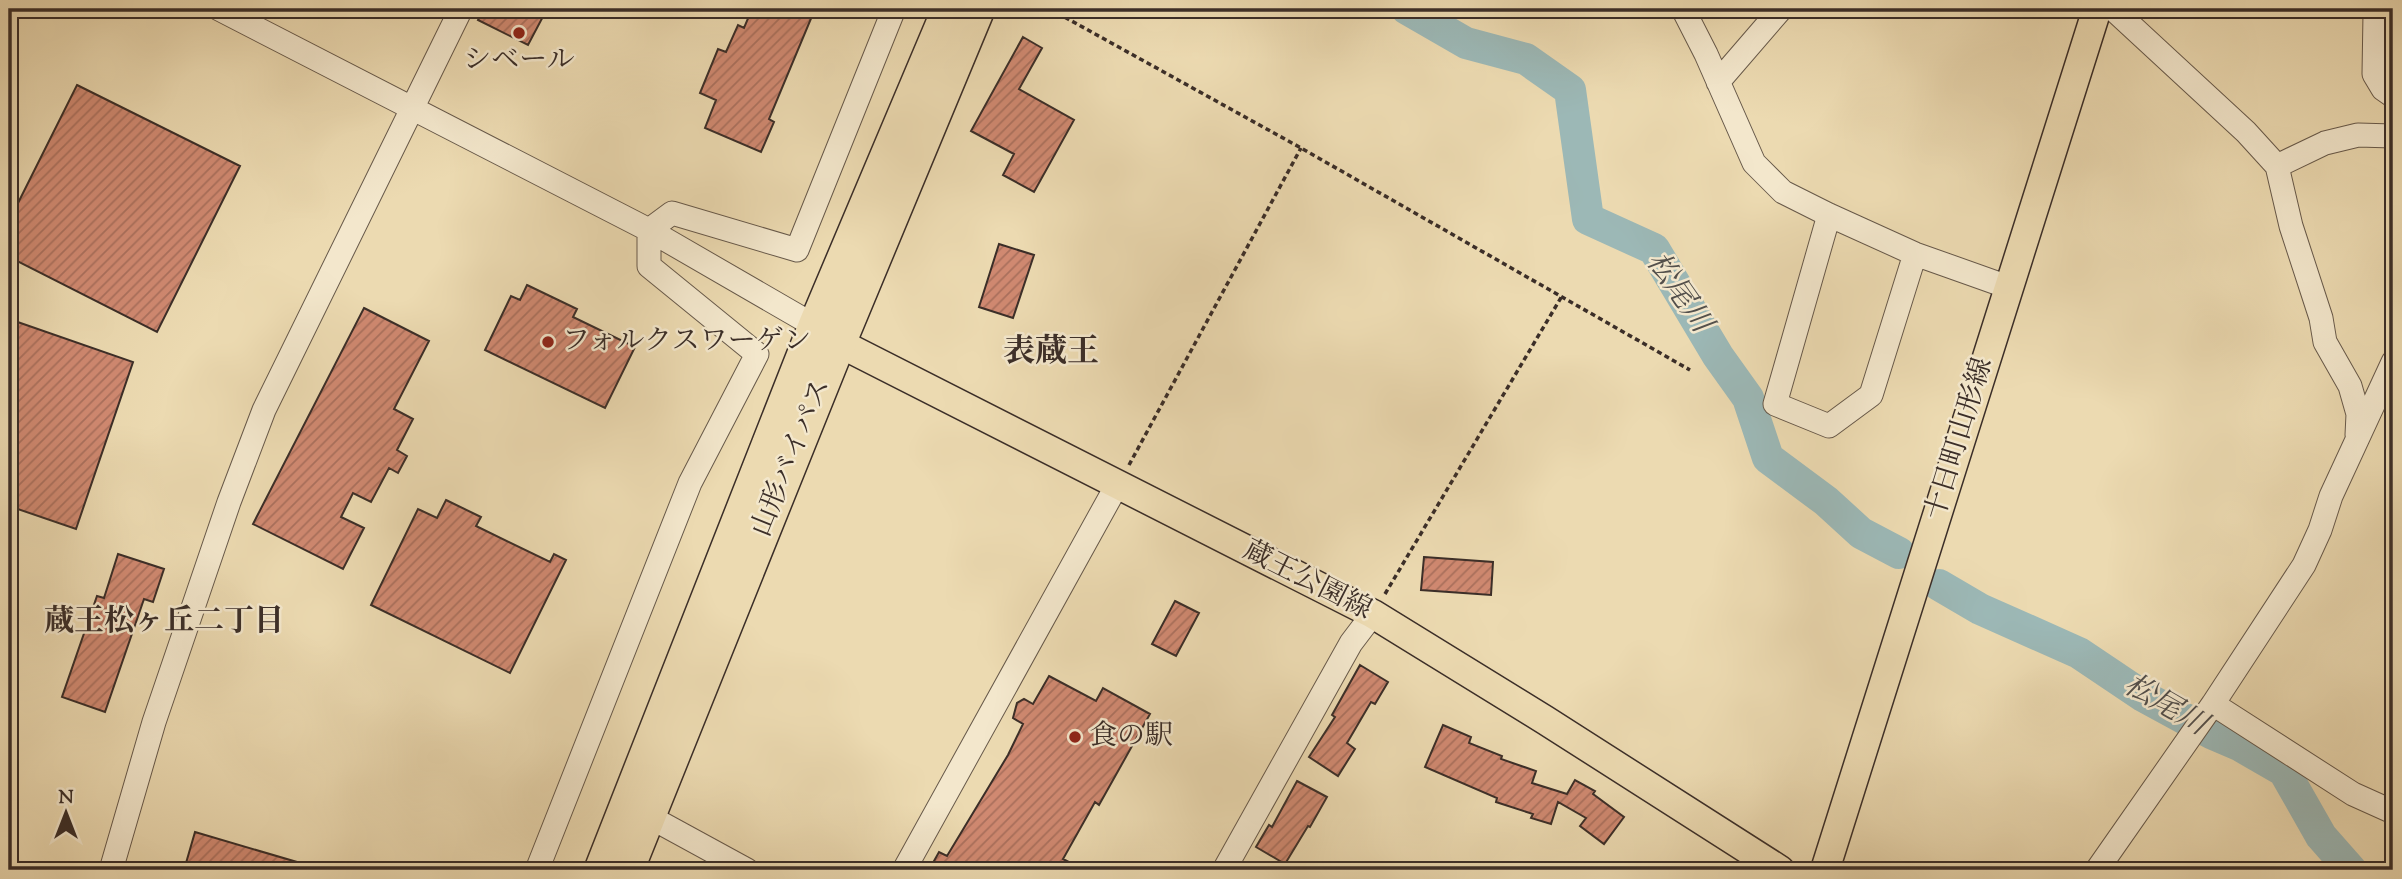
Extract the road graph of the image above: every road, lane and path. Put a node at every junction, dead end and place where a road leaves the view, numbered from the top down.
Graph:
1 (219, 9) edge
2 (461, 9) edge
3 (894, 9) edge
4 (949, 9) edge
5 (978, 9) edge
6 (1050, 9) edge
7 (1683, 9) edge
8 (1781, 9) edge
9 (2097, 9) edge
10 (2113, 9) edge
11 (2373, 9) edge
12 (1718, 82) junction
13 (2393, 96) edge
14 (411, 107) junction
15 (2393, 136) edge
16 (1301, 148) junction
17 (2277, 166) junction
18 (1829, 215) junction
19 (649, 230) junction
20 (1915, 254) junction
21 (2008, 287) junction
22 (1562, 296) junction
23 (827, 334) junction
24 (2393, 362) edge
25 (1690, 370) dead end
26 (2357, 441) junction
27 (1118, 485) junction
28 (1373, 614) junction
29 (2213, 704) junction
30 (2393, 812) edge
31 (648, 816) junction
32 (111, 870) edge
33 (537, 870) edge
34 (601, 870) edge
35 (626, 870) edge
36 (747, 870) edge
37 (904, 870) edge
38 (1224, 870) edge
39 (1780, 870) edge
40 (1825, 870) edge
41 (2097, 870) edge

1 - 14 street
2 - 14 street
3 - 19 street
4 - 23 highway, 山形バイパス
5 - 23 highway, 山形バイパス
6 - 16 path
7 - 12 street
8 - 12 street
9 - 21 main road, 十日町山形線
10 - 17 street
11 - 13 street
12 - 18 street
14 - 19 street
14 - 32 street
15 - 17 street
16 - 22 path
16 - 27 path
17 - 26 street
18 - 20 street
18 - 20 street
19 - 23 street
19 - 33 street
20 - 21 street
21 - 40 main road, 十日町山形線
22 - 25 path
22 - 28 path
23 - 27 main road, 蔵王公園線
23 - 31 highway, 山形バイパス
23 - 34 highway, 山形バイパス
24 - 26 street
26 - 29 street
27 - 28 main road, 蔵王公園線
27 - 37 street
28 - 38 street
28 - 39 main road, 蔵王公園線
29 - 30 street
29 - 41 street
31 - 35 highway, 山形バイパス
31 - 36 street

